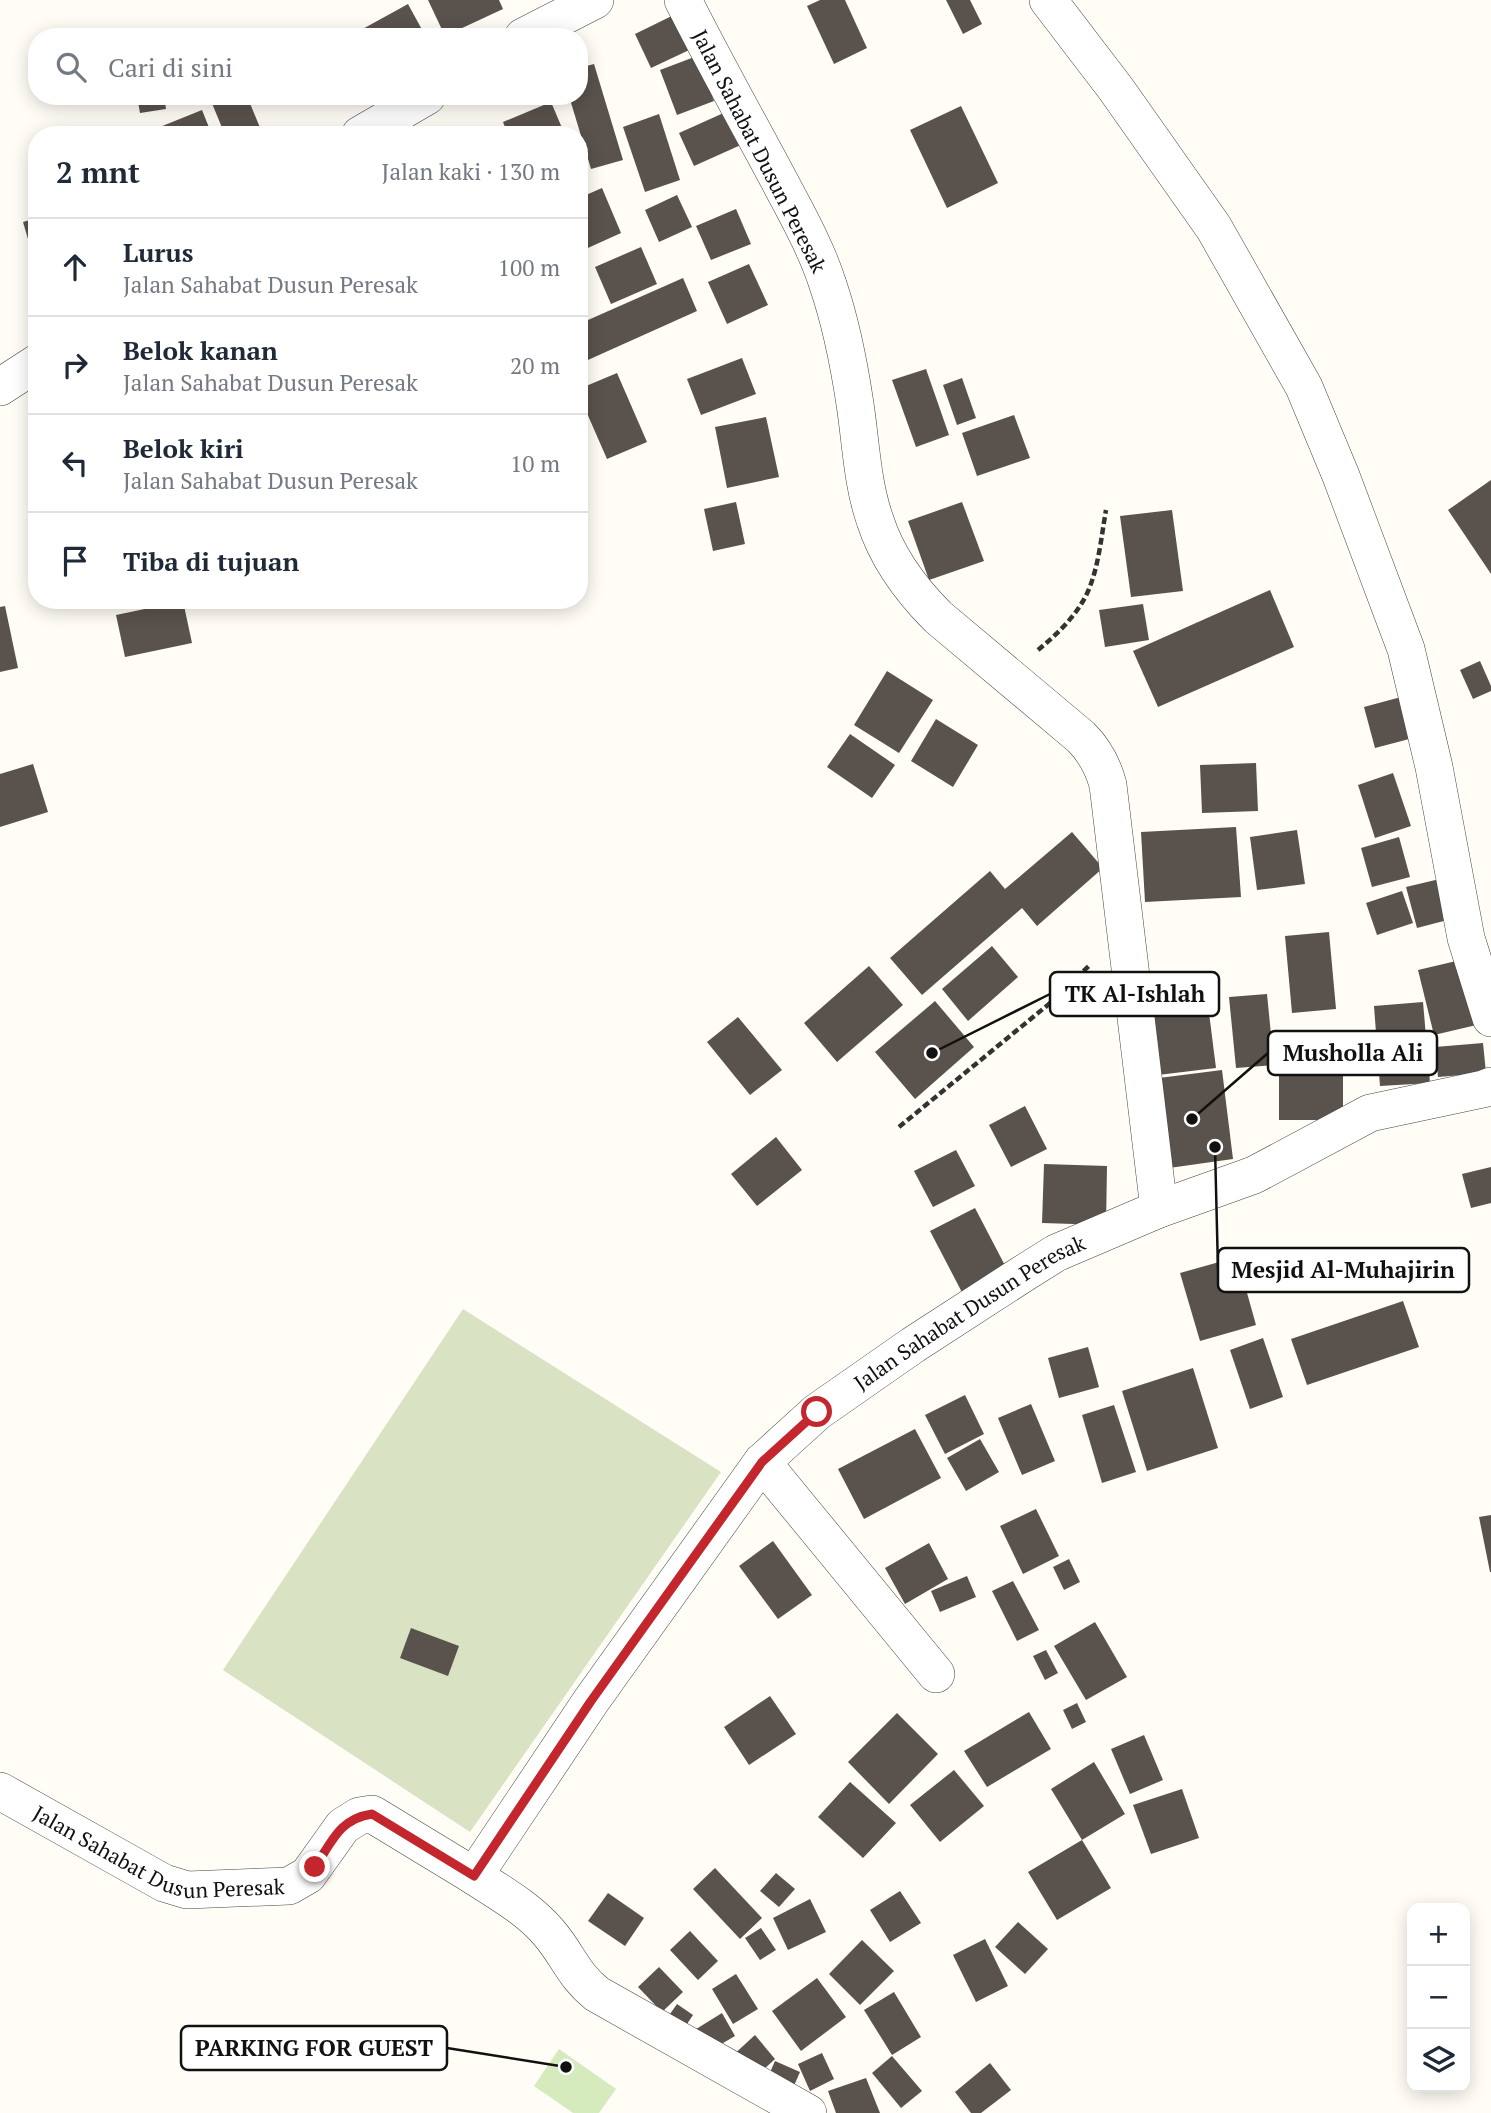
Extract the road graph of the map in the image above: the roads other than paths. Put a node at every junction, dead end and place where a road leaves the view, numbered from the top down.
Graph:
1 (595, 0) edge
2 (683, 0) edge
3 (1048, 0) edge
4 (541, 28) edge
5 (412, 105) edge
6 (375, 126) edge
7 (28, 369) edge
8 (0, 387) edge
9 (1491, 1018) edge
10 (1491, 1086) edge
11 (1159, 1209) junction
12 (762, 1462) junction
13 (936, 1674) dead end
14 (0, 1791) edge
15 (474, 1876) junction
16 (808, 2113) edge

1 - 4 street
2 - 11 street, Jalan Sahabat Dusun Peresak
3 - 9 street
5 - 6 street
7 - 8 street
10 - 11 street, Jalan Sahabat Dusun Peresak
11 - 12 street, Jalan Sahabat Dusun Peresak
12 - 13 street
12 - 15 street, Jalan Sahabat Dusun Peresak
14 - 15 street, Jalan Sahabat Dusun Peresak
15 - 16 street

